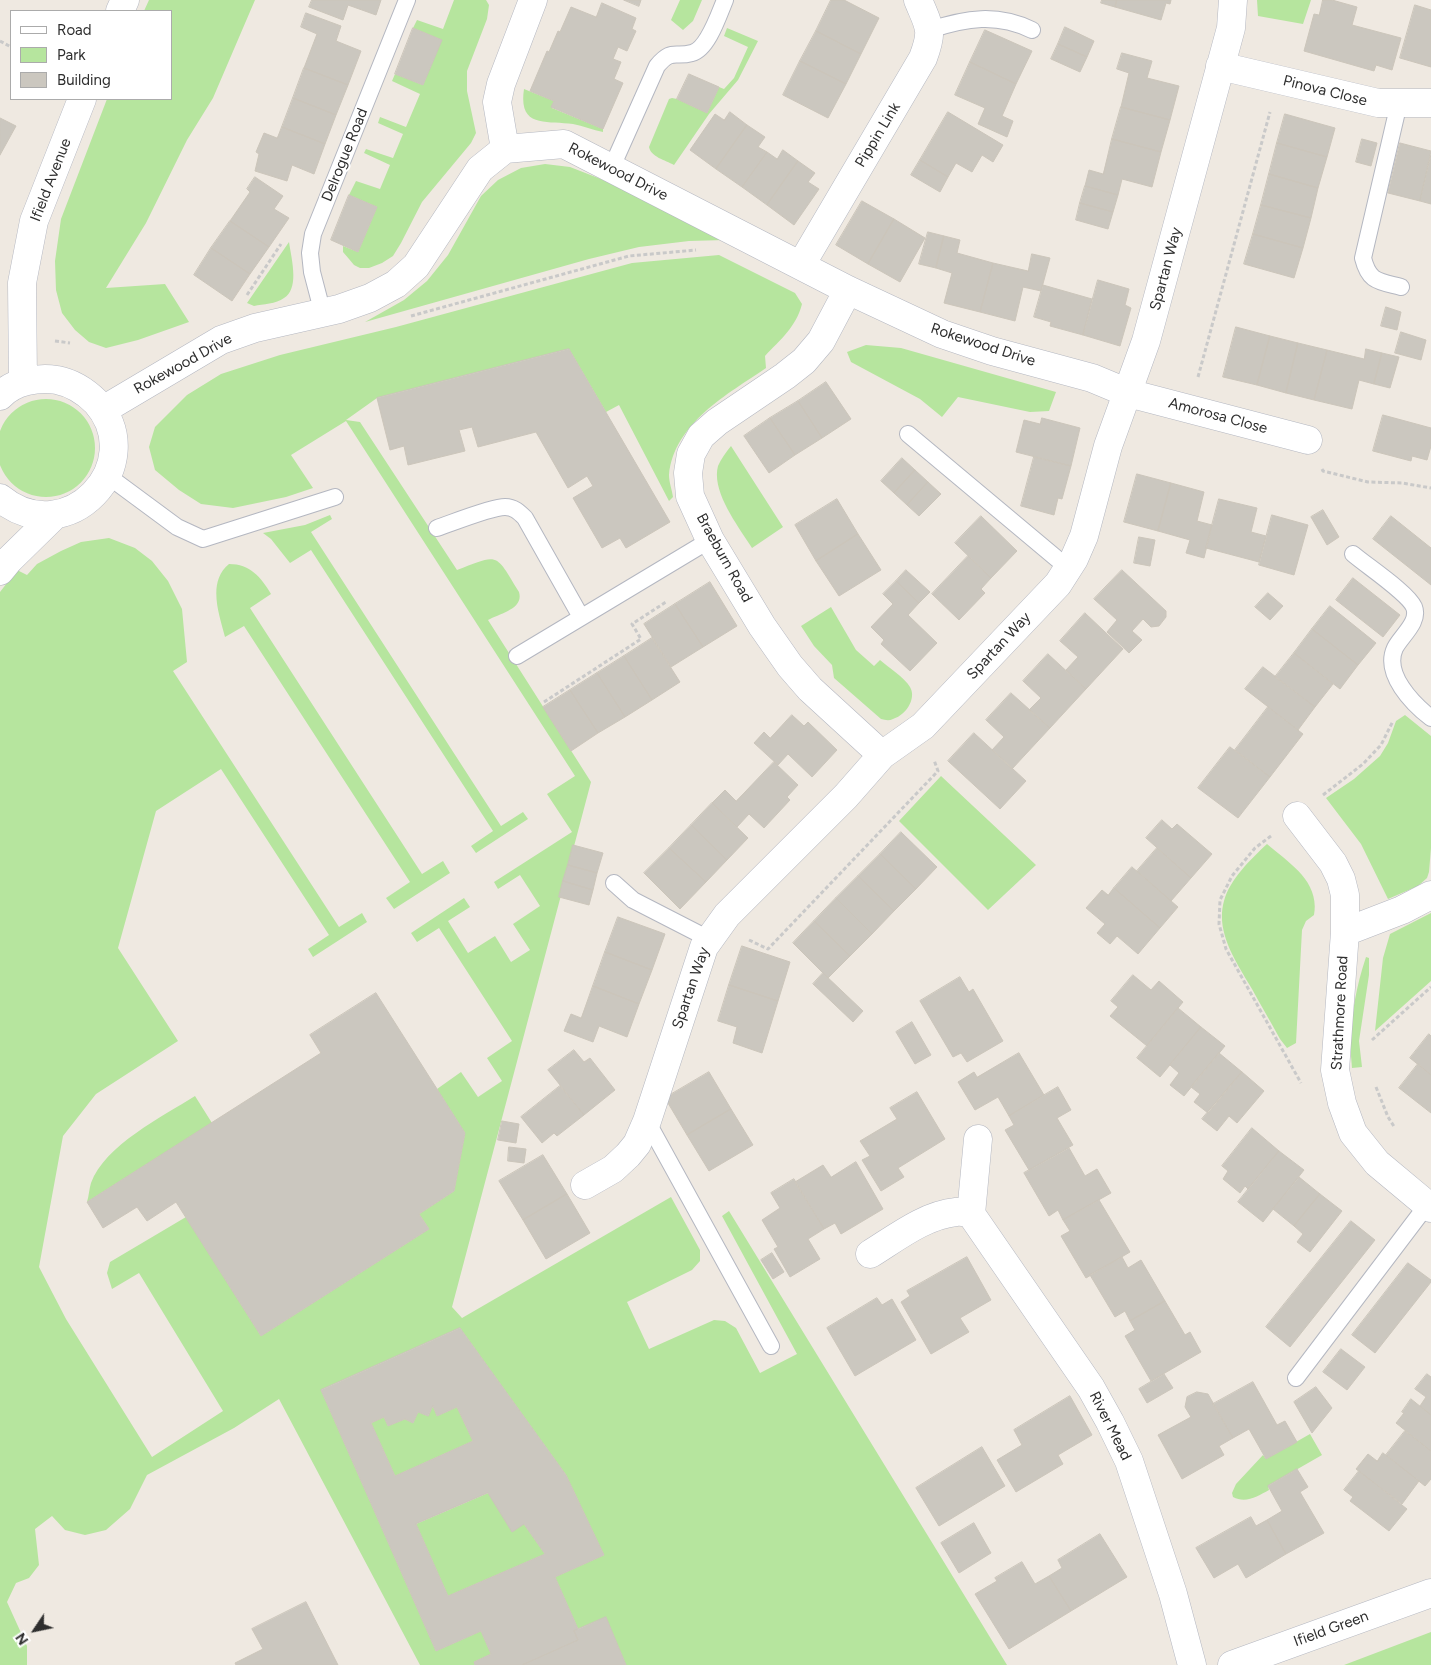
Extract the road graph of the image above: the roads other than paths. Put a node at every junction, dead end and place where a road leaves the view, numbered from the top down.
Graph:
1 (407, 0) edge
2 (533, 0) edge
3 (725, 0) edge
4 (918, 0) edge
5 (1233, 0) edge
6 (930, 30) junction
7 (1032, 30) dead end
8 (1220, 66) junction
9 (82, 100) edge
10 (1399, 103) junction
11 (1431, 104) edge
12 (505, 149) junction
13 (611, 169) junction
14 (801, 265) junction
15 (1401, 287) dead end
16 (848, 290) junction
17 (323, 314) junction
18 (23, 382) junction
19 (1128, 393) junction
20 (0, 396) edge
21 (103, 410) junction
22 (908, 434) dead end
23 (1308, 440) road end
24 (108, 476) junction
25 (335, 497) dead end
26 (0, 498) edge
27 (55, 515) junction
28 (437, 528) dead end
29 (710, 540) junction
30 (1353, 554) dead end
31 (1068, 568) junction
32 (0, 571) edge
33 (581, 617) junction
34 (517, 656) dead end
35 (1431, 718) edge
36 (882, 755) junction
37 (1297, 816) dead end
38 (614, 883) dead end
39 (1431, 894) edge
40 (1345, 932) junction
41 (712, 934) junction
42 (646, 1121) junction
43 (978, 1139) dead end
44 (585, 1185) dead end
45 (1429, 1206) edge
46 (972, 1214) junction
47 (870, 1254) dead end
48 (771, 1346) dead end
49 (1296, 1378) dead end
50 (1431, 1593) edge
51 (1192, 1665) edge
52 (1232, 1665) edge

1 - 17 lane, Delrogue Road
2 - 12 street
3 - 13 lane
4 - 6 street
5 - 8 street, Spartan Way
6 - 7 lane
6 - 14 street, Pippin Link
8 - 10 street, Pinova Close
8 - 19 street, Spartan Way
9 - 18 street, Ifield Avenue
10 - 11 street, Pinova Close
10 - 15 lane
12 - 13 street, Rokewood Drive
12 - 17 street, Rokewood Drive
13 - 14 street, Rokewood Drive
14 - 16 street, Rokewood Drive
16 - 19 street, Rokewood Drive
16 - 29 street, Braeburn Road
17 - 21 street, Rokewood Drive
18 - 20 street
18 - 21 street
19 - 23 street, Amorosa Close
19 - 31 street, Spartan Way
21 - 24 street
22 - 31 lane
24 - 25 lane
24 - 27 street
26 - 27 street
27 - 32 street
28 - 33 lane
29 - 33 lane
29 - 36 street, Braeburn Road
30 - 35 lane
31 - 36 street, Spartan Way
33 - 34 lane
36 - 41 street, Spartan Way
37 - 40 street, Strathmore Road
38 - 41 lane
39 - 40 street
40 - 45 street, Strathmore Road
41 - 42 street, Spartan Way
42 - 44 street, Spartan Way
42 - 48 lane
43 - 46 street
45 - 49 lane
46 - 47 street
46 - 51 street, River Mead
50 - 52 street, Ifield Green

